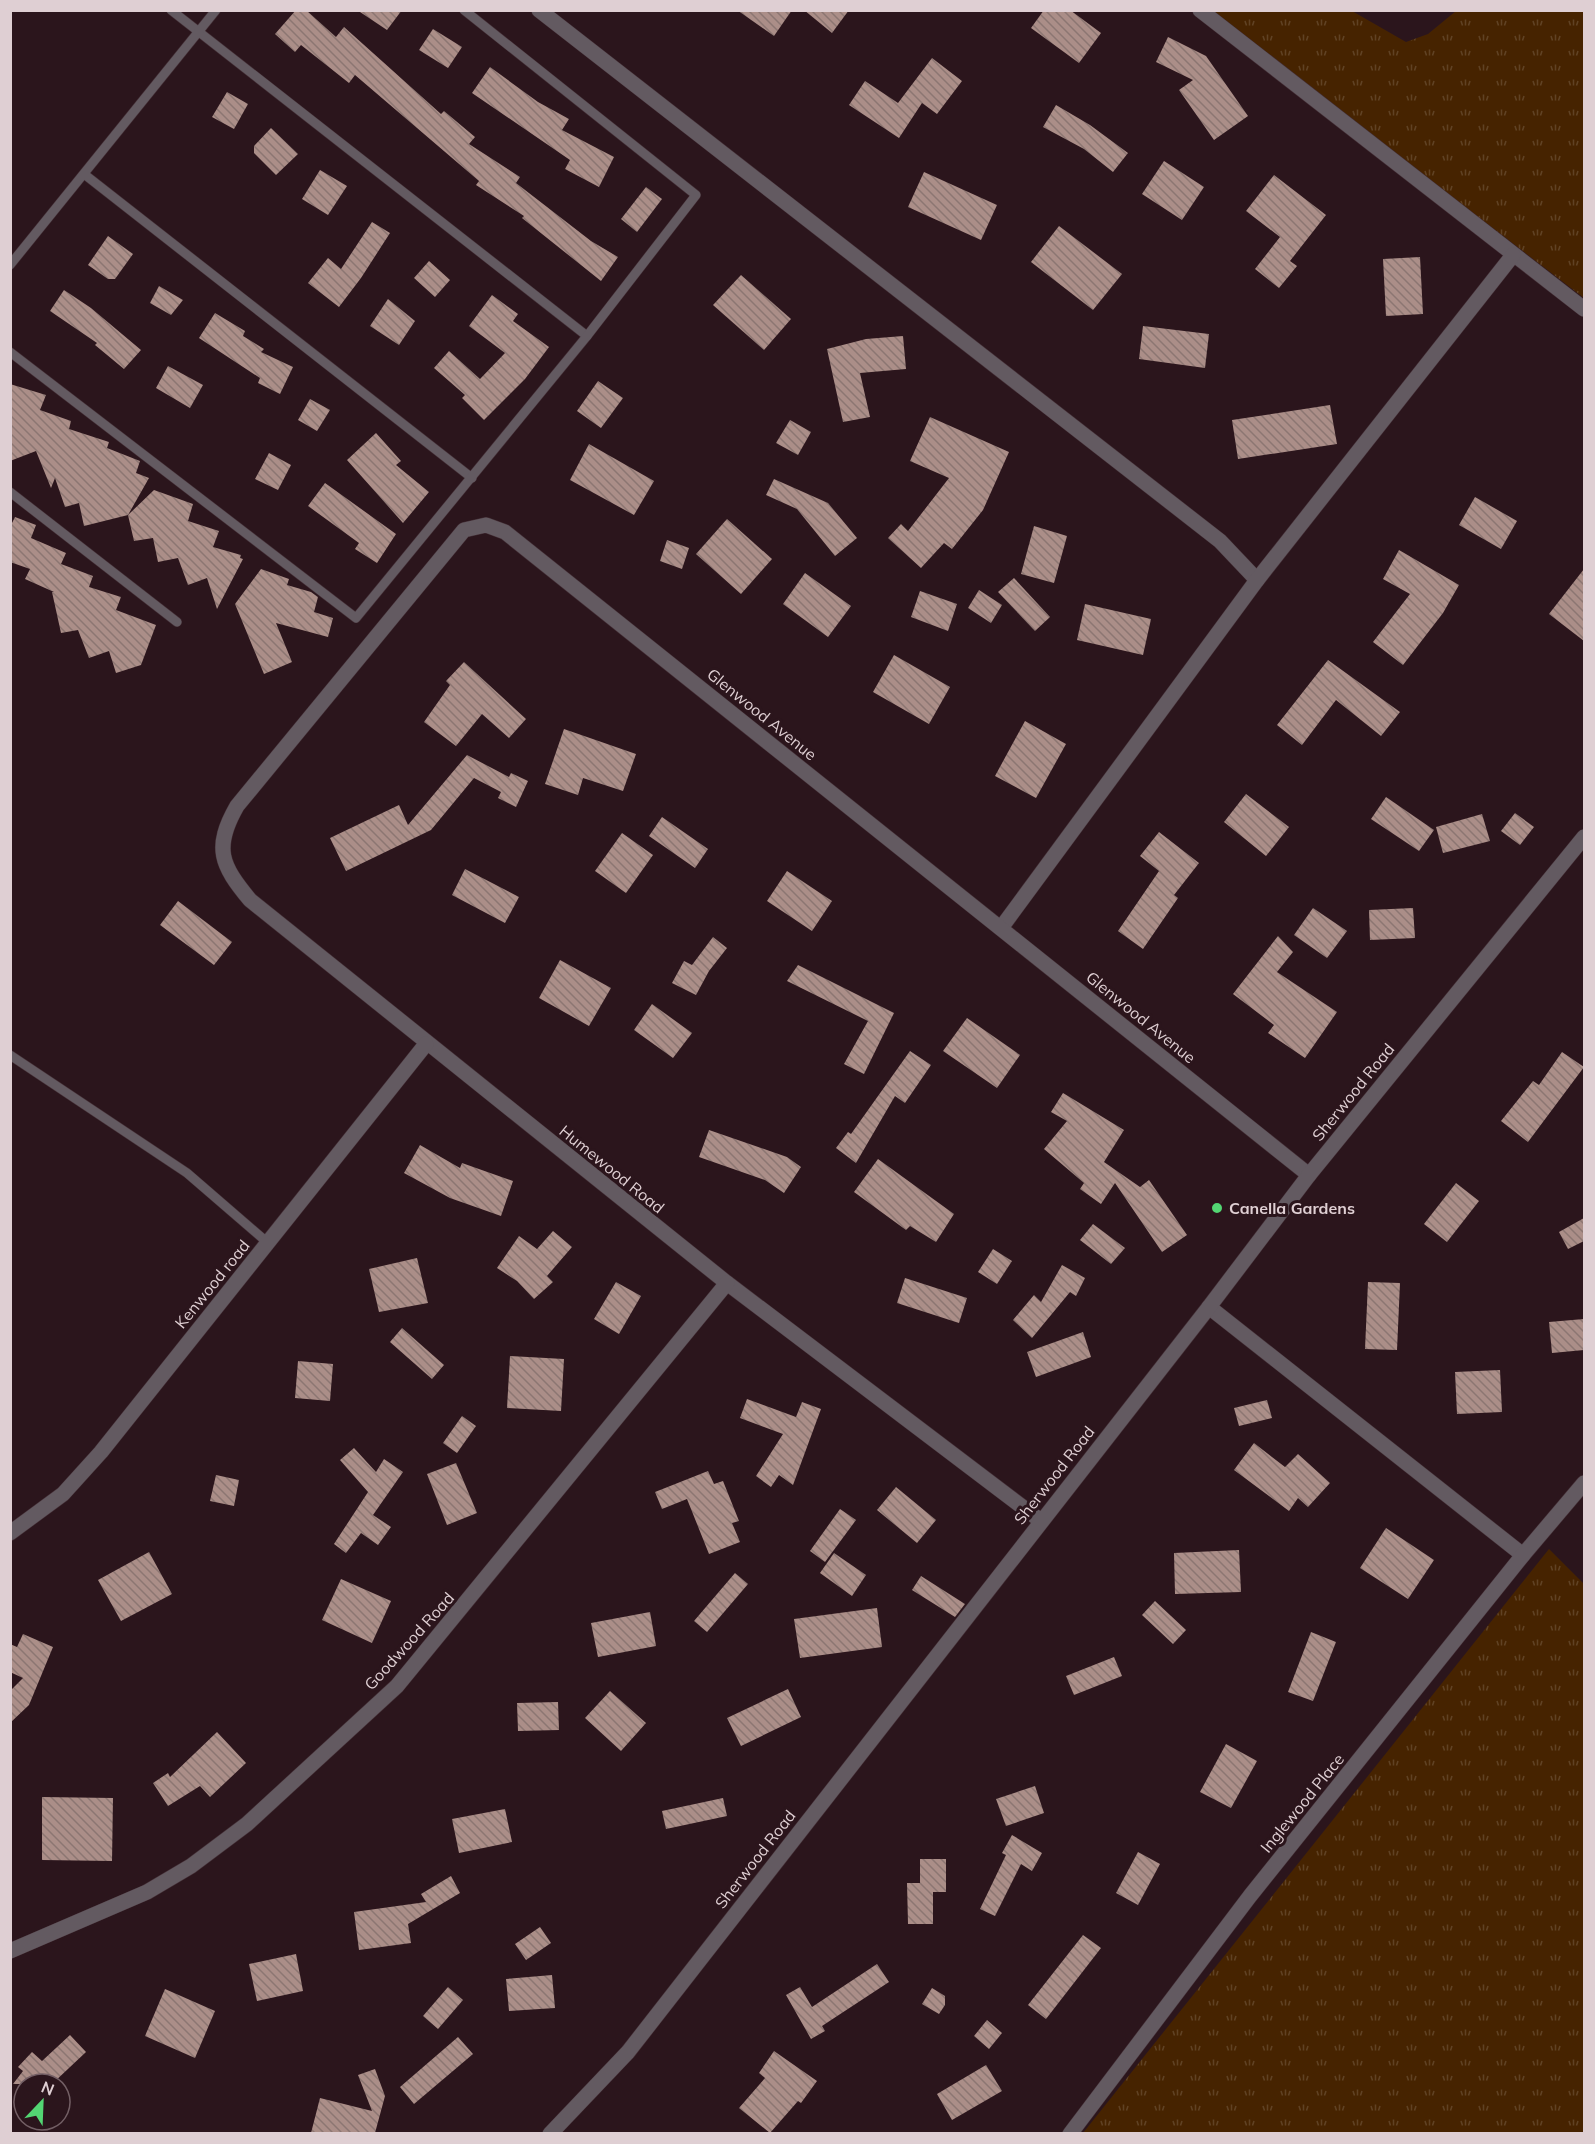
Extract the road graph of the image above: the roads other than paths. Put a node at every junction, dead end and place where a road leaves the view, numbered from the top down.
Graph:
1 (171, 10) edge
2 (216, 10) edge
3 (464, 10) edge
4 (539, 10) edge
5 (1200, 10) edge
6 (198, 32) junction
7 (84, 174) junction
8 (1513, 255) junction
9 (10, 265) edge
10 (1584, 309) edge
11 (587, 336) junction
12 (10, 352) edge
13 (472, 478) junction
14 (10, 492) edge
15 (1257, 580) junction
16 (177, 621) dead end
17 (237, 807) joint
18 (1584, 837) edge
19 (1001, 928) junction
20 (426, 1044) junction
21 (10, 1055) edge
22 (1309, 1175) junction
23 (268, 1243) junction
24 (727, 1284) junction
25 (1209, 1307) junction
26 (1584, 1483) edge
27 (1584, 1499) edge
28 (1568, 1500) junction
29 (1041, 1521) junction
30 (10, 1533) edge
31 (1523, 1555) junction
32 (10, 1951) edge
33 (550, 2133) edge
34 (1070, 2133) edge

1 - 6 lane
2 - 6 lane
3 - 11 lane
4 - 15 street
5 - 8 street
6 - 7 lane
6 - 11 lane
7 - 9 lane
7 - 13 lane
8 - 10 street
8 - 15 street
11 - 13 lane
12 - 13 lane
14 - 16 lane
15 - 19 street
17 - 19 street, Glenwood Avenue
17 - 20 street, Humewood Road
18 - 22 street, Sherwood Road
19 - 22 street, Glenwood Avenue
20 - 23 street, Kenwood road
20 - 24 street, Humewood Road
21 - 23 lane
22 - 25 street, Sherwood Road
23 - 30 street, Kenwood road
24 - 29 street, Humewood Road
24 - 32 street, Goodwood Road
25 - 29 street, Sherwood Road
25 - 31 street
26 - 28 street, Inglewood Place
27 - 28 street
28 - 31 street, Inglewood Place
29 - 33 street, Sherwood Road
31 - 34 street, Inglewood Place

